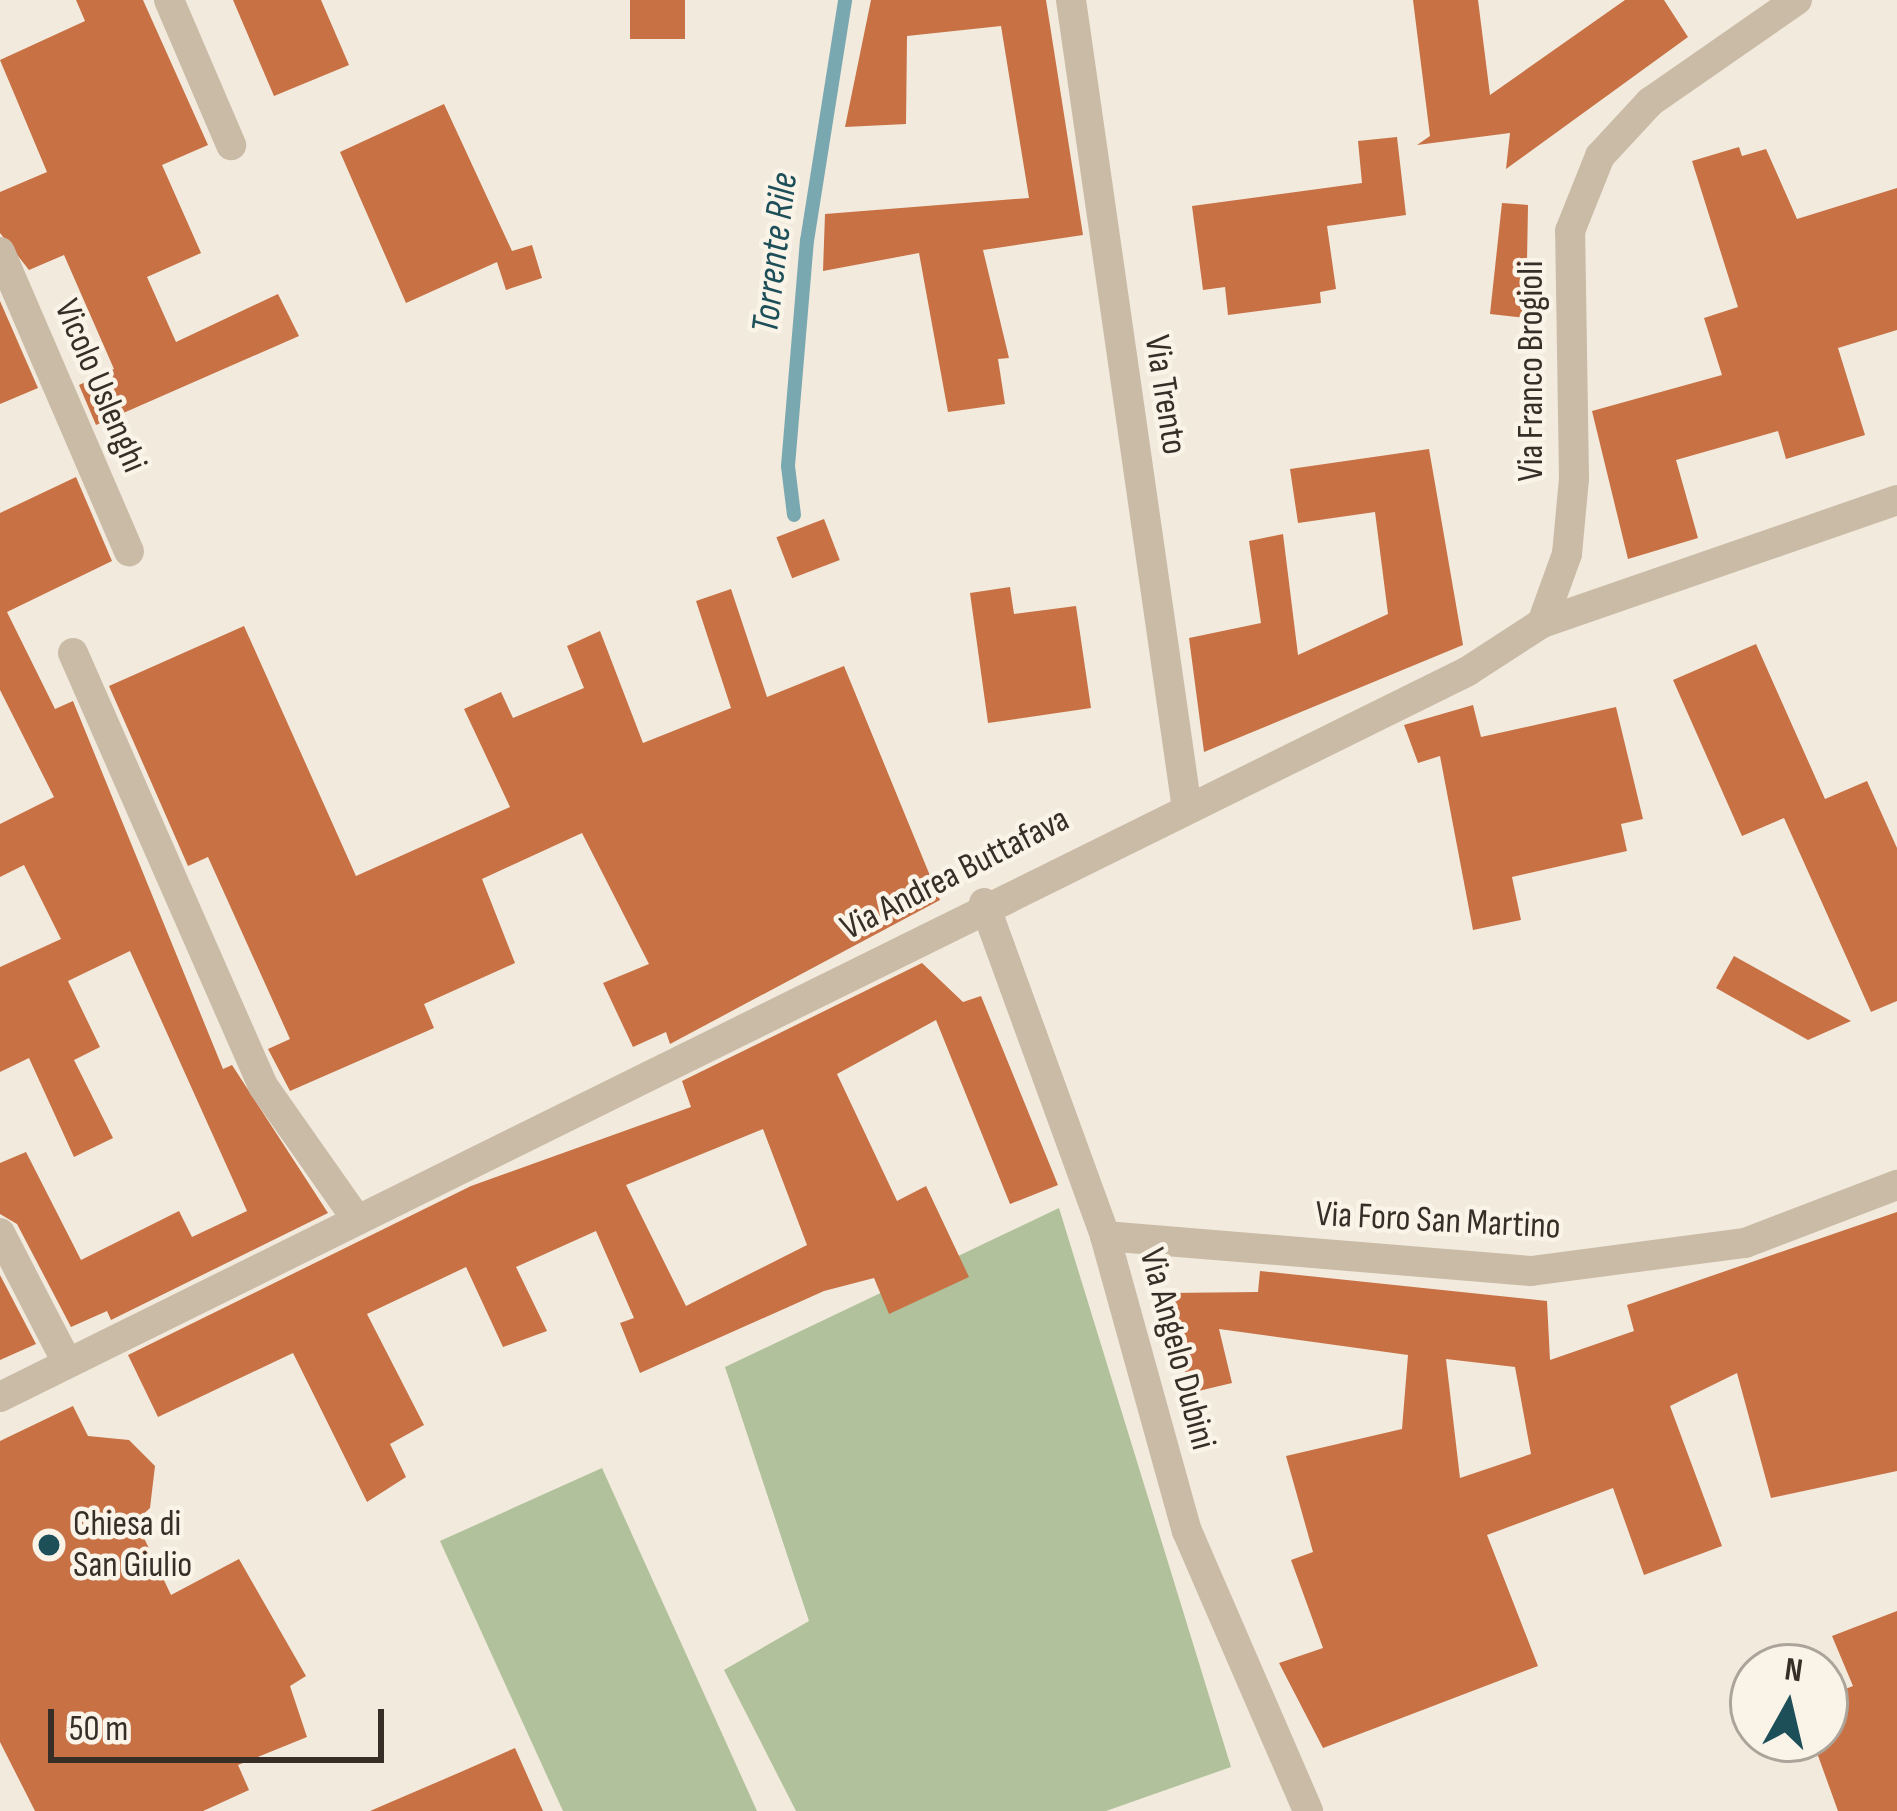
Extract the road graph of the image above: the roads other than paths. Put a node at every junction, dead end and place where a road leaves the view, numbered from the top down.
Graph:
1 (169, 0) edge
2 (1071, 0) edge
3 (1797, 0) edge
4 (231, 146) dead end
5 (0, 252) edge
6 (1897, 500) edge
7 (129, 551) dead end
8 (1542, 623) junction
9 (74, 653) dead end
10 (1186, 802) junction
11 (984, 902) junction
12 (1897, 1185) edge
13 (352, 1214) junction
14 (0, 1233) edge
15 (1105, 1236) junction
16 (68, 1362) junction
17 (0, 1396) edge
18 (1308, 1811) edge

1 - 4 street
2 - 10 street, Via Trento
3 - 8 street, Via Franco Brogioli
5 - 7 street, Vicolo Uslenghi
6 - 8 street, Via Andrea Buttafava
8 - 10 street, Via Andrea Buttafava
9 - 13 street
10 - 11 street, Via Andrea Buttafava
11 - 13 street, Via Andrea Buttafava
11 - 15 street, Via Angelo Dubini
12 - 15 street, Via Foro San Martino
13 - 16 street, Via Andrea Buttafava
14 - 16 street
15 - 18 street, Via Angelo Dubini
16 - 17 street, Via Andrea Buttafava

